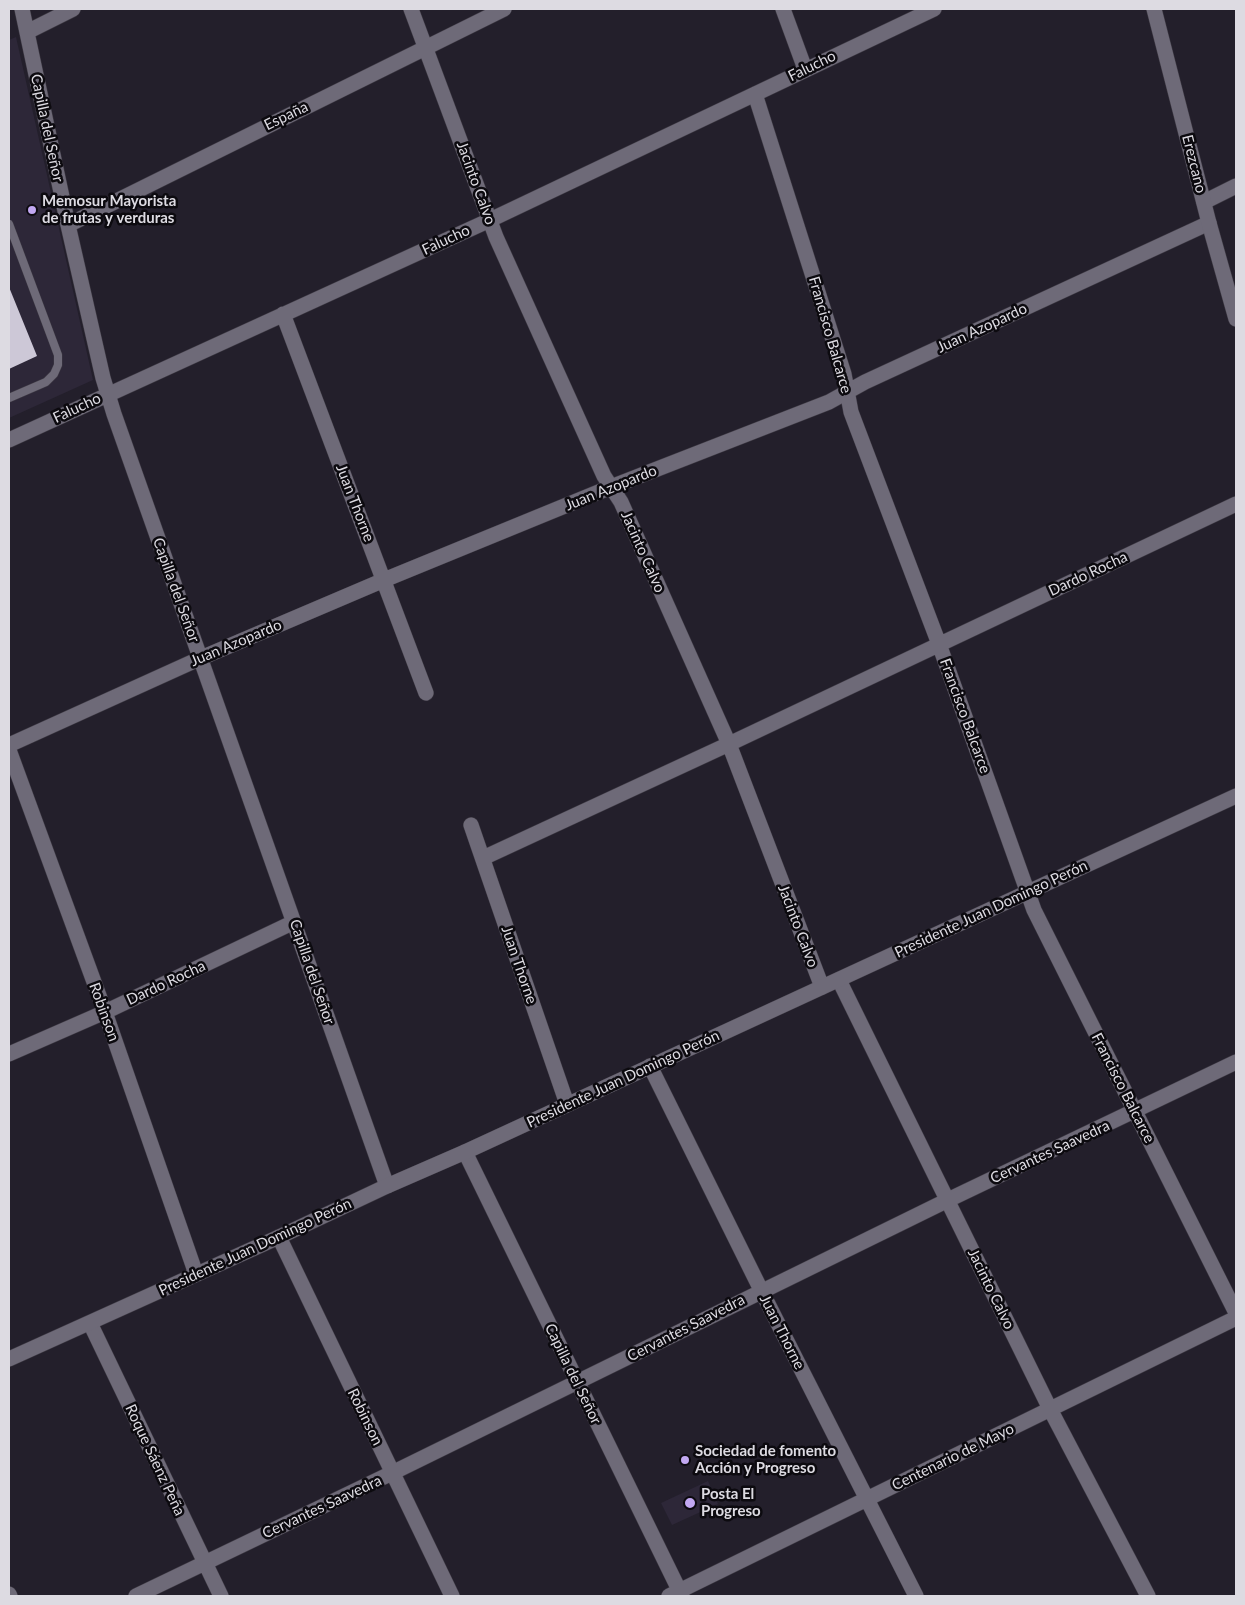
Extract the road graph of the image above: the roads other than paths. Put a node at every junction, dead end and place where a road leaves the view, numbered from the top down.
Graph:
1 (22, 9) edge
2 (73, 9) edge
3 (411, 9) edge
4 (504, 9) edge
5 (783, 9) edge
6 (934, 9) edge
7 (1154, 9) edge
8 (26, 32) junction
9 (426, 47) junction
10 (804, 69) junction
11 (755, 94) junction
12 (1236, 186) edge
13 (1204, 202) junction
14 (490, 220) junction
15 (1209, 223) junction
16 (9, 224) edge
17 (68, 225) junction
18 (283, 314) junction
19 (1236, 319) edge
20 (847, 392) junction
21 (108, 394) junction
22 (9, 398) edge
23 (9, 440) edge
24 (611, 487) junction
25 (1236, 504) edge
26 (384, 580) junction
27 (939, 644) junction
28 (201, 658) junction
29 (426, 693) dead end
30 (729, 744) junction
31 (9, 745) edge
32 (9, 750) edge
33 (1236, 796) edge
34 (471, 825) dead end
35 (483, 858) junction
36 (1028, 893) junction
37 (294, 922) junction
38 (839, 980) junction
39 (822, 987) junction
40 (105, 1012) junction
41 (9, 1054) edge
42 (1236, 1062) edge
43 (650, 1066) junction
44 (567, 1104) junction
45 (1134, 1112) junction
46 (465, 1152) junction
47 (387, 1186) junction
48 (948, 1200) junction
49 (279, 1237) junction
50 (196, 1274) junction
51 (761, 1290) junction
52 (1236, 1313) edge
53 (1236, 1318) edge
54 (90, 1323) junction
55 (9, 1356) edge
56 (577, 1383) junction
57 (1050, 1409) junction
58 (392, 1473) junction
59 (867, 1499) junction
60 (204, 1562) junction
61 (677, 1595) edge
62 (136, 1596) edge
63 (221, 1596) edge
64 (452, 1596) edge
65 (916, 1596) edge
66 (1148, 1596) edge

1 - 8 street, Capilla del Señor
2 - 8 street
3 - 9 street, Jacinto Calvo
4 - 9 street, España
5 - 10 street
6 - 10 street, Falucho
7 - 13 street, Erezcano
8 - 17 street, Capilla del Señor
9 - 14 street, Jacinto Calvo
9 - 17 street, España
10 - 11 street, Falucho
11 - 14 street, Falucho
11 - 20 street, Francisco Balcarce
12 - 13 street
13 - 15 street, Erezcano
14 - 18 street, Falucho
14 - 24 street, Jacinto Calvo
15 - 19 street, Erezcano
15 - 20 street, Juan Azopardo
16 - 22 lane
17 - 21 street, Capilla del Señor
18 - 21 street, Falucho
18 - 26 street, Juan Thorne
20 - 24 street, Juan Azopardo
20 - 27 street, Francisco Balcarce
21 - 23 street, Falucho
21 - 28 street, Capilla del Señor
24 - 26 street, Juan Azopardo
24 - 30 street, Jacinto Calvo
25 - 27 street, Dardo Rocha
26 - 28 street, Juan Azopardo
26 - 29 street, Juan Thorne
27 - 30 street, Dardo Rocha
27 - 36 street, Francisco Balcarce
28 - 31 street, Juan Azopardo
28 - 37 street, Capilla del Señor
30 - 35 street, Dardo Rocha
30 - 39 street, Jacinto Calvo
32 - 40 street, Robinson
33 - 36 street, Presidente Juan Domingo Perón
34 - 35 street, Juan Thorne
35 - 44 street, Juan Thorne
36 - 38 street, Presidente Juan Domingo Perón
36 - 45 street, Francisco Balcarce
37 - 40 street, Dardo Rocha
37 - 47 street, Capilla del Señor
38 - 39 street, Presidente Juan Domingo Perón
38 - 48 street, Jacinto Calvo
39 - 43 street, Presidente Juan Domingo Perón
40 - 41 street, Dardo Rocha
40 - 50 street, Robinson
42 - 45 street, Cervantes Saavedra
43 - 44 street, Presidente Juan Domingo Perón
43 - 51 street, Juan Thorne
44 - 46 street, Presidente Juan Domingo Perón
45 - 48 street, Cervantes Saavedra
45 - 52 street, Francisco Balcarce
46 - 47 street, Presidente Juan Domingo Perón
46 - 56 street, Capilla del Señor
47 - 49 street, Presidente Juan Domingo Perón
48 - 51 street, Cervantes Saavedra
48 - 57 street, Jacinto Calvo
49 - 50 street, Presidente Juan Domingo Perón
49 - 58 street, Robinson
50 - 54 street, Presidente Juan Domingo Perón
51 - 56 street, Cervantes Saavedra
51 - 59 street, Juan Thorne
53 - 57 street, Centenario de Mayo
54 - 55 street, Presidente Juan Domingo Perón
54 - 60 street, Roque Sáenz Peña
56 - 58 street, Cervantes Saavedra
56 - 61 street, Capilla del Señor
57 - 59 street, Centenario de Mayo
57 - 66 street, Jacinto Calvo
58 - 60 street, Cervantes Saavedra
58 - 64 street, Robinson
59 - 61 street, Centenario de Mayo
59 - 65 street, Juan Thorne
60 - 62 street, Cervantes Saavedra
60 - 63 street, Roque Sáenz Peña

